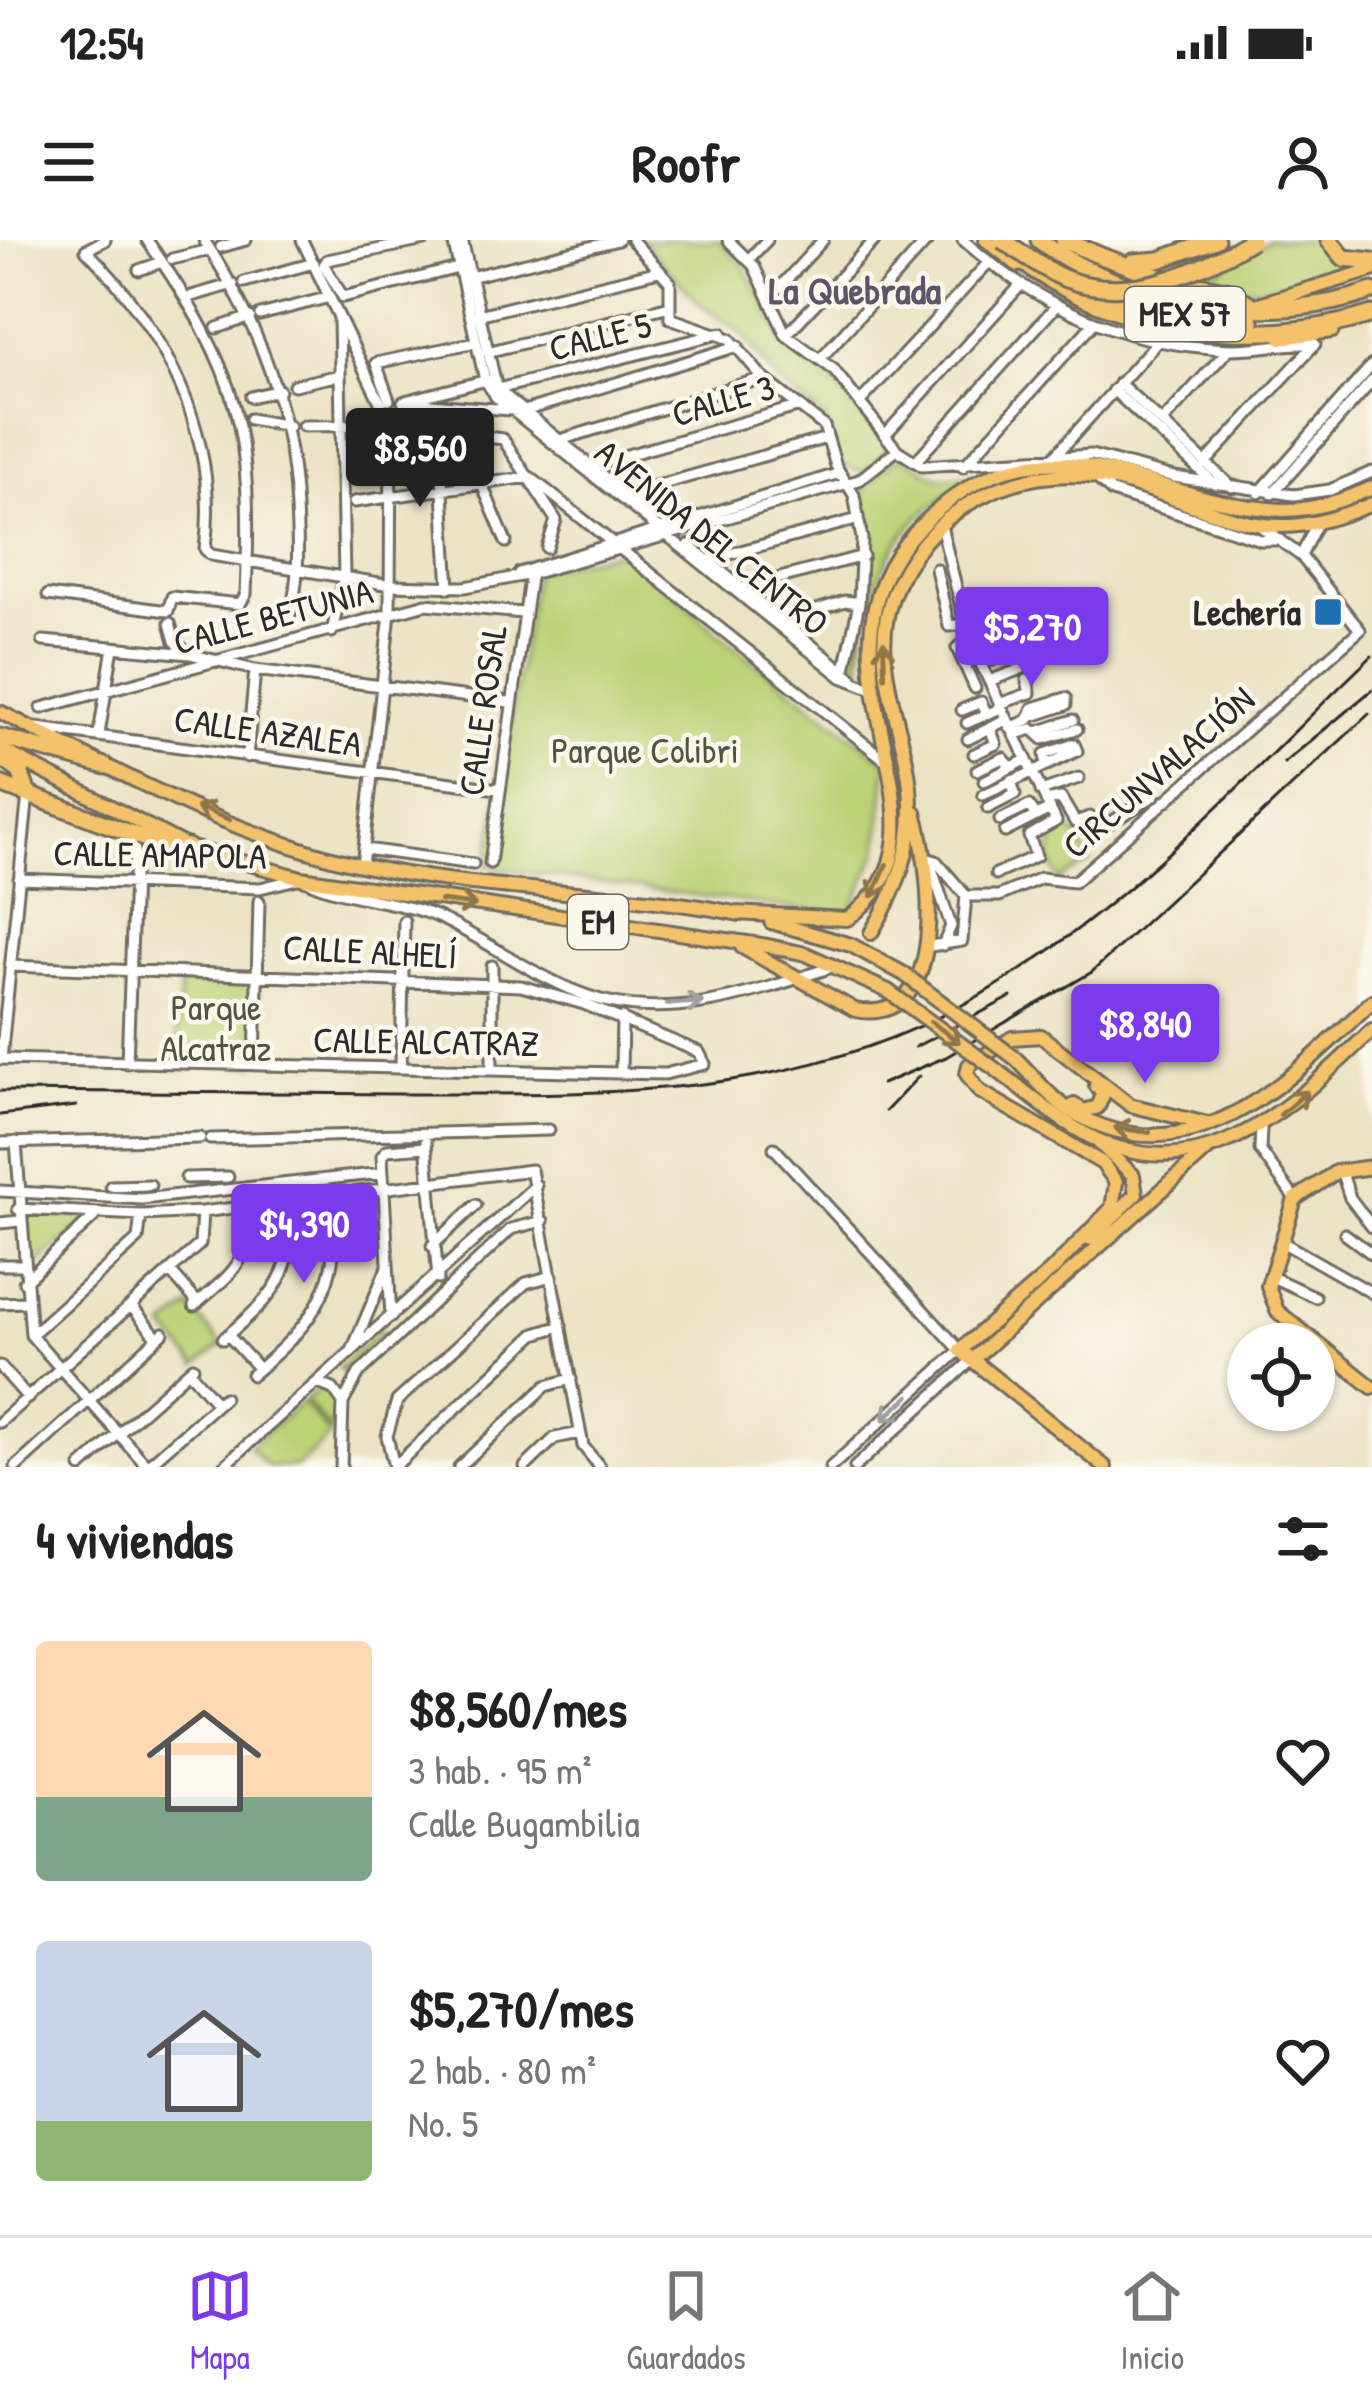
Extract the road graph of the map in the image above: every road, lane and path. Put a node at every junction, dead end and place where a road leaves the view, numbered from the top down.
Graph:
1 (105, 240) edge
2 (147, 240) edge
3 (246, 240) edge
4 (302, 240) edge
5 (425, 240) edge
6 (459, 240) edge
7 (618, 240) edge
8 (632, 240) edge
9 (728, 240) edge
10 (766, 240) edge
11 (823, 240) edge
12 (875, 240) edge
13 (928, 240) edge
14 (963, 240) edge
15 (994, 240) edge
16 (1014, 240) edge
17 (1039, 240) edge
18 (1064, 240) edge
19 (1216, 240) edge
20 (1252, 240) edge
21 (1329, 240) edge
22 (212, 245) edge
23 (1098, 255) junction
24 (749, 259) junction
25 (167, 261) junction
26 (1372, 261) edge
27 (319, 262) junction
28 (989, 262) junction
29 (139, 270) dead end
30 (465, 270) junction
31 (1372, 270) edge
32 (658, 271) junction
33 (126, 274) dead end
34 (114, 278) junction
35 (238, 283) junction
36 (1021, 286) junction
37 (1372, 291) edge
38 (192, 296) dead end
39 (330, 297) junction
40 (769, 299) junction
41 (1372, 303) edge
42 (1056, 306) junction
43 (1252, 306) junction
44 (666, 307) junction
45 (338, 313) junction
46 (478, 315) junction
47 (255, 316) junction
48 (1372, 317) edge
49 (1093, 324) junction
50 (217, 328) dead end
51 (722, 333) junction
52 (786, 335) junction
53 (1160, 340) junction
54 (476, 342) junction
55 (738, 346) junction
56 (1229, 349) junction
57 (487, 352) junction
58 (820, 359) junction
59 (1372, 365) edge
60 (340, 375) junction
61 (763, 378) junction
62 (1372, 381) edge
63 (294, 385) dead end
64 (491, 385) junction
65 (1116, 387) junction
66 (279, 390) junction
67 (251, 397) dead end
68 (385, 400) junction
69 (861, 401) junction
70 (403, 402) junction
71 (800, 406) junction
72 (519, 411) junction
73 (250, 419) dead end
74 (1162, 422) junction
75 (391, 425) junction
76 (289, 426) junction
77 (303, 426) dead end
78 (341, 426) junction
79 (439, 429) junction
80 (479, 434) junction
81 (884, 435) junction
82 (827, 438) junction
83 (560, 440) junction
84 (898, 450) junction
85 (1053, 458) junction
86 (915, 462) junction
87 (1205, 463) junction
88 (592, 465) junction
89 (963, 467) junction
90 (1103, 467) junction
91 (1372, 472) edge
92 (530, 477) junction
93 (843, 478) junction
94 (862, 478) junction
95 (1216, 484) junction
96 (482, 487) junction
97 (1232, 488) junction
98 (1372, 488) edge
99 (441, 491) junction
100 (1259, 493) junction
101 (627, 494) junction
102 (1272, 494) junction
103 (392, 496) junction
104 (854, 496) junction
105 (354, 502) dead end
106 (1372, 504) edge
107 (858, 519) junction
108 (1256, 524) junction
109 (1316, 524) junction
110 (941, 526) junction
111 (664, 530) junction
112 (1282, 540) junction
113 (506, 542) dead end
114 (618, 544) junction
115 (547, 548) dead end
116 (863, 556) junction
117 (1301, 556) junction
118 (708, 560) junction
119 (248, 562) junction
120 (936, 569) dead end
121 (527, 570) junction
122 (299, 571) junction
123 (344, 577) junction
124 (392, 585) junction
125 (465, 587) junction
126 (428, 588) junction
127 (449, 588) junction
128 (742, 588) junction
129 (48, 595) dead end
130 (859, 603) junction
131 (426, 604) junction
132 (464, 608) junction
133 (390, 613) junction
134 (522, 613) junction
135 (289, 618) dead end
136 (783, 621) junction
137 (170, 623) dead end
138 (964, 624) junction
139 (332, 632) junction
140 (43, 640) dead end
141 (970, 641) junction
142 (112, 647) junction
143 (190, 654) junction
144 (212, 661) junction
145 (1021, 662) dead end
146 (255, 670) junction
147 (844, 674) junction
148 (1010, 679) junction
149 (1027, 680) dead end
150 (988, 681) junction
151 (382, 683) junction
152 (863, 685) junction
153 (975, 688) dead end
154 (108, 690) junction
155 (1017, 698) junction
156 (509, 702) junction
157 (1000, 706) junction
158 (42, 708) dead end
159 (962, 710) dead end
160 (0, 712) edge
161 (987, 714) junction
162 (1030, 717) dead end
163 (967, 723) dead end
164 (1075, 724) dead end
165 (990, 728) junction
166 (1010, 728) junction
167 (99, 734) junction
168 (28, 735) junction
169 (0, 737) edge
170 (968, 739) dead end
171 (0, 753) edge
172 (974, 754) dead end
173 (248, 758) junction
174 (1046, 761) dead end
175 (890, 764) junction
176 (1028, 765) junction
177 (105, 766) joint
178 (1054, 771) dead end
179 (372, 772) junction
180 (980, 775) dead end
181 (1079, 778) dead end
182 (1012, 780) junction
183 (0, 784) edge
184 (1058, 785) junction
185 (498, 789) junction
186 (28, 794) junction
187 (983, 795) dead end
188 (1154, 796) dead end
189 (911, 800) junction
190 (1046, 800) junction
191 (988, 808) dead end
192 (1003, 826) dead end
193 (188, 847) junction
194 (365, 849) junction
195 (135, 850) dead end
196 (925, 857) junction
197 (490, 863) dead end
198 (473, 864) dead end
199 (362, 866) junction
200 (996, 874) dead end
201 (301, 878) junction
202 (19, 879) junction
203 (134, 883) junction
204 (530, 886) junction
205 (966, 896) junction
206 (260, 901) dead end
207 (529, 912) junction
208 (735, 913) junction
209 (848, 920) junction
210 (404, 921) dead end
211 (871, 933) junction
212 (730, 941) junction
213 (936, 946) junction
214 (10, 966) junction
215 (492, 966) dead end
216 (835, 966) junction
217 (897, 969) junction
218 (131, 973) junction
219 (258, 973) junction
220 (801, 979) junction
221 (402, 982) junction
222 (493, 983) junction
223 (1372, 1001) edge
224 (629, 1004) junction
225 (626, 1020) junction
226 (1372, 1030) edge
227 (1331, 1040) junction
228 (1346, 1056) junction
229 (0, 1059) edge
230 (1076, 1061) junction
231 (127, 1063) junction
232 (705, 1064) joint
233 (255, 1065) junction
234 (401, 1068) junction
235 (492, 1070) junction
236 (621, 1072) junction
237 (1030, 1073) junction
238 (1207, 1124) junction
239 (1261, 1127) junction
240 (549, 1130) dead end
241 (426, 1131) junction
242 (1094, 1138) junction
243 (16, 1142) junction
244 (0, 1143) edge
245 (426, 1147) junction
246 (774, 1148) dead end
247 (1210, 1148) junction
248 (1372, 1167) edge
249 (1341, 1170) junction
250 (383, 1173) junction
251 (228, 1177) dead end
252 (429, 1182) junction
253 (151, 1185) dead end
254 (536, 1185) junction
255 (384, 1189) junction
256 (117, 1190) junction
257 (0, 1191) edge
258 (18, 1193) junction
259 (186, 1194) junction
260 (334, 1196) junction
261 (1295, 1199) junction
262 (290, 1202) junction
263 (476, 1205) dead end
264 (247, 1206) junction
265 (18, 1209) junction
266 (202, 1212) junction
267 (98, 1214) junction
268 (141, 1215) junction
269 (500, 1217) junction
270 (19, 1221) junction
271 (543, 1221) junction
272 (0, 1223) edge
273 (1372, 1227) edge
274 (511, 1229) junction
275 (1345, 1234) dead end
276 (1282, 1243) junction
277 (432, 1246) junction
278 (1372, 1254) edge
279 (388, 1262) junction
280 (22, 1264) junction
281 (0, 1265) edge
282 (170, 1271) junction
283 (1051, 1271) junction
284 (435, 1276) junction
285 (552, 1276) junction
286 (1270, 1276) junction
287 (24, 1282) junction
288 (446, 1288) junction
289 (1372, 1293) edge
290 (1315, 1297) dead end
291 (1038, 1299) junction
292 (26, 1302) junction
293 (0, 1304) edge
294 (131, 1306) junction
295 (392, 1317) junction
296 (562, 1326) junction
297 (32, 1335) junction
298 (960, 1350) junction
299 (351, 1353) junction
300 (972, 1360) junction
301 (0, 1366) edge
302 (61, 1368) junction
303 (334, 1368) junction
304 (571, 1378) junction
305 (1370, 1381) edge
306 (318, 1383) junction
307 (351, 1383) junction
308 (28, 1398) junction
309 (90, 1400) junction
310 (343, 1403) junction
311 (0, 1422) edge
312 (118, 1432) junction
313 (580, 1432) junction
314 (595, 1465) edge
315 (16, 1467) edge
316 (81, 1467) edge
317 (147, 1467) edge
318 (223, 1467) edge
319 (341, 1467) edge
320 (394, 1467) edge
321 (459, 1467) edge
322 (525, 1467) edge
323 (831, 1467) edge
324 (854, 1467) edge
325 (1105, 1467) edge

1 - 34 street
2 - 25 street
3 - 22 street
4 - 27 street
5 - 27 street
6 - 30 street
7 - 30 street
8 - 32 street
9 - 24 street
10 - 24 street
11 - 40 street
12 - 52 street
13 - 58 street
14 - 28 street
15 - 20 highway, bridge
15 - 48 highway, bridge
15 - 48 main road
16 - 41 highway, MEX 57
17 - 43 highway, MEX 57
18 - 23 highway
19 - 23 highway
21 - 26 highway
22 - 25 street
22 - 35 street
23 - 43 highway
24 - 40 street
25 - 29 street
25 - 119 street
27 - 30 street
27 - 35 street
27 - 39 street
28 - 36 street
28 - 69 street
30 - 46 street
30 - 54 street
31 - 43 main road
32 - 44 street
32 - 46 street
33 - 34 street
34 - 119 street
35 - 38 street
35 - 47 street
36 - 42 street
36 - 81 street
37 - 43 highway, MEX 57
39 - 45 street
39 - 47 street
40 - 52 street
42 - 49 street
42 - 86 street
44 - 51 street
44 - 57 street
45 - 60 street
45 - 68 street
46 - 57 street
47 - 50 street
47 - 66 street
49 - 53 street
49 - 89 street
51 - 55 street
51 - 64 street, CALLE 5
52 - 58 street
53 - 56 street
53 - 65 street
54 - 64 street
54 - 68 street
55 - 61 street
55 - 72 street
56 - 74 street
56 - 87 street
57 - 64 street
58 - 69 street
59 - 100 street
60 - 63 street
60 - 78 street
61 - 71 street
61 - 83 street
62 - 102 street
64 - 70 street, CALLE 5
64 - 72 street, AVENIDA DEL CENTRO
65 - 74 street
65 - 85 street
65 - 95 street
66 - 67 street
66 - 76 street
68 - 70 street, CALLE 5
68 - 75 street
69 - 81 street
70 - 72 street
71 - 82 street
71 - 88 street, CALLE 3
72 - 83 street, AVENIDA DEL CENTRO
72 - 111 street, AVENIDA DEL CENTRO
73 - 76 street
74 - 87 street
75 - 78 street
75 - 79 street
75 - 103 street
76 - 122 street
77 - 78 street
78 - 123 street
79 - 80 street
79 - 99 street
80 - 92 street
80 - 96 street
81 - 84 street
82 - 93 street
82 - 101 street
83 - 88 street, AVENIDA DEL CENTRO
84 - 86 street
84 - 94 street
85 - 89 street
85 - 90 main road
85 - 152 main road
86 - 89 street
87 - 97 street
88 - 101 street, AVENIDA DEL CENTRO
90 - 95 street
90 - 98 main road
90 - 108 main road
90 - 110 main road
90 - 112 street
91 - 102 street
92 - 96 street
92 - 114 street
92 - 115 street
93 - 94 street
93 - 104 street
93 - 111 street
94 - 104 street
95 - 97 street
96 - 99 street
96 - 113 street
97 - 100 street
99 - 103 street
99 - 127 street
100 - 102 street
101 - 111 street, AVENIDA DEL CENTRO
103 - 105 street
103 - 124 street
104 - 107 street
106 - 109 main road
107 - 116 street
107 - 118 street
108 - 109 main road
108 - 112 street
109 - 117 street
110 - 138 street
189 -> 110 main road
111 - 114 street
111 - 118 street, AVENIDA DEL CENTRO
111 - 147 street, AVENIDA DEL CENTRO
112 - 117 street
114 - 121 street
114 - 175 street
116 - 128 street
116 - 130 street
117 - 205 street, CIRCUNVALACIÓN
118 - 128 street, AVENIDA DEL CENTRO
119 - 122 street
119 - 129 street
120 - 138 street
121 - 125 street
121 - 134 street, CALLE ROSAL
122 - 123 street
122 - 135 street
123 - 124 street
123 - 139 street
124 - 126 street
124 - 133 street
125 - 127 street
125 - 132 street
126 - 127 street
126 - 131 street
128 - 136 street, AVENIDA DEL CENTRO
130 - 136 street
130 - 147 street
131 - 132 street, CALLE BETUNIA
131 - 133 street, CALLE BETUNIA
132 - 134 street, CALLE BETUNIA
133 - 139 street, CALLE BETUNIA
133 - 151 street
134 - 156 street, CALLE ROSAL
136 - 147 street, AVENIDA DEL CENTRO
137 - 143 street
138 - 141 street
139 - 144 street, CALLE BETUNIA
140 - 142 street
141 - 148 street
141 - 150 street
141 - 153 street
142 - 143 street
142 - 154 street
143 - 144 street
144 - 146 street
144 - 154 street, CALLE BETUNIA
145 - 148 street
146 - 151 street
146 - 173 street
147 - 152 street, AVENIDA DEL CENTRO
148 - 150 street
148 - 155 street
149 - 155 street
150 - 157 street
151 - 156 street
151 - 179 street
152 - 175 main road
154 - 158 street, CALLE BETUNIA
154 - 167 street
155 - 157 street
156 - 185 street, CALLE ROSAL
157 - 161 street
157 - 166 street
159 - 161 street
160 - 168 main road
161 - 163 street
162 - 166 street
164 - 166 street
165 - 166 street
165 - 170 street
165 - 172 street
166 - 176 street
167 - 168 street, CALLE AZALEA
167 - 173 street, CALLE AZALEA
168 - 169 highway
168 - 177 highway
171 - 186 highway
171 - 193 main road, EM
173 - 179 street, CALLE AZALEA
174 - 176 street
175 -> 209 main road
176 - 180 street
176 - 182 street
176 - 190 street
199 -> 177 main road, EM
178 - 184 street
179 - 185 street, CALLE AZALEA
179 - 194 street
181 - 184 street
182 - 187 street
182 - 191 street
183 - 186 highway
184 - 190 street
185 - 197 street, CALLE ROSAL
186 - 193 highway
186 - 202 street
188 - 190 street
189 - 196 main road
189 - 211 main road
190 - 192 street
190 - 200 street
193 - 201 main road, EM
194 - 198 street
194 - 199 street
195 - 203 street
196 - 205 street
196 - 213 main road
196 - 213 street
199 - 204 main road, EM
201 - 203 street, CALLE AMAPOLA
201 -> 207 main road, EM
201 - 224 street
202 - 203 street, CALLE AMAPOLA
202 - 214 street
203 - 218 street
204 - 207 main road
204 - 208 main road, EM
205 - 213 street
206 - 219 street
207 - 212 main road, EM
208 - 209 main road
208 - 217 main road, EM
209 - 211 main road
210 - 221 street
211 - 217 main road
212 - 216 main road, EM
212 - 220 main road
213 - 220 main road
214 - 218 street, CALLE ALHELÍ
214 - 229 street
215 - 222 street
216 - 220 street
216 -> 242 main road, EM, bridge
217 - 237 main road, EM, bridge
218 - 219 street, CALLE ALHELÍ
218 - 231 street
219 - 221 street, CALLE ALHELÍ
219 - 233 street
224 -> 220 street
221 - 222 street, CALLE ALHELÍ
221 - 234 street
222 - 225 street, CALLE ALHELÍ
222 - 235 street
223 - 227 main road, EM
224 - 225 street
225 - 232 street, CALLE ALHELÍ
225 - 236 street
226 - 228 main road, EM
227 - 228 main road
227 - 238 main road, EM
239 -> 228 main road, EM
229 - 231 street, CALLE ALCATRAZ
230 - 237 main road
230 - 238 main road
230 - 283 main road
231 - 233 street, CALLE ALCATRAZ
232 - 236 street, CALLE ALCATRAZ
233 - 234 street, CALLE ALCATRAZ
234 - 235 street, CALLE ALCATRAZ
235 - 236 street, CALLE ALCATRAZ
238 -> 237 main road, EM
239 - 247 main road, EM
239 - 261 street
240 - 241 street
241 - 243 street
241 - 245 street
242 - 247 main road, EM
242 - 283 main road
243 - 244 street
243 - 258 street
245 - 250 street
245 - 252 street
246 - 298 street
247 - 291 main road
248 - 249 main road
249 - 261 main road
249 - 273 street
250 - 255 street
250 - 259 street
251 - 259 street
252 - 254 street
252 - 255 street
252 - 277 street
253 - 256 street
254 - 269 street
254 - 271 street
255 - 260 street
255 - 279 street
256 - 258 street
256 - 259 street
257 - 258 street
258 - 265 street
260 - 262 street
260 - 262 street
261 - 276 main road
262 - 264 street
263 - 277 street
264 - 266 street
264 - 282 street
265 - 267 street
265 - 270 street
266 - 268 street
266 - 282 street
267 - 268 street
267 - 287 street
268 - 297 street
269 - 274 street
269 - 284 street
270 - 272 street
270 - 280 street
271 - 274 street
271 - 285 street
274 - 288 street
275 - 278 street
276 - 286 main road
276 - 289 street
277 - 284 street
279 - 295 street
279 - 299 street
280 - 281 street
280 - 287 street
282 - 294 street
283 - 291 main road
283 - 298 main road
284 - 288 street
284 - 295 street
285 - 296 street
285 - 320 street
286 - 290 street
286 - 305 main road
287 - 292 street
288 - 307 street
291 - 300 main road
292 - 293 street
292 - 297 street
294 - 302 street
294 - 309 street
295 - 299 street
296 - 304 street
296 - 320 street
297 - 302 street
298 - 300 main road
298 -> 323 street
299 - 303 street
300 - 324 street
300 - 325 main road
301 - 308 street
302 - 308 street
302 - 309 street
303 - 306 street
303 - 307 street
304 - 313 street
304 - 321 street
306 - 310 street
306 - 318 street
307 - 310 street
308 - 311 street
309 - 312 street
309 - 315 street
310 - 319 street
312 - 316 street
312 - 317 street
312 - 317 street
313 - 314 street
313 - 322 street

